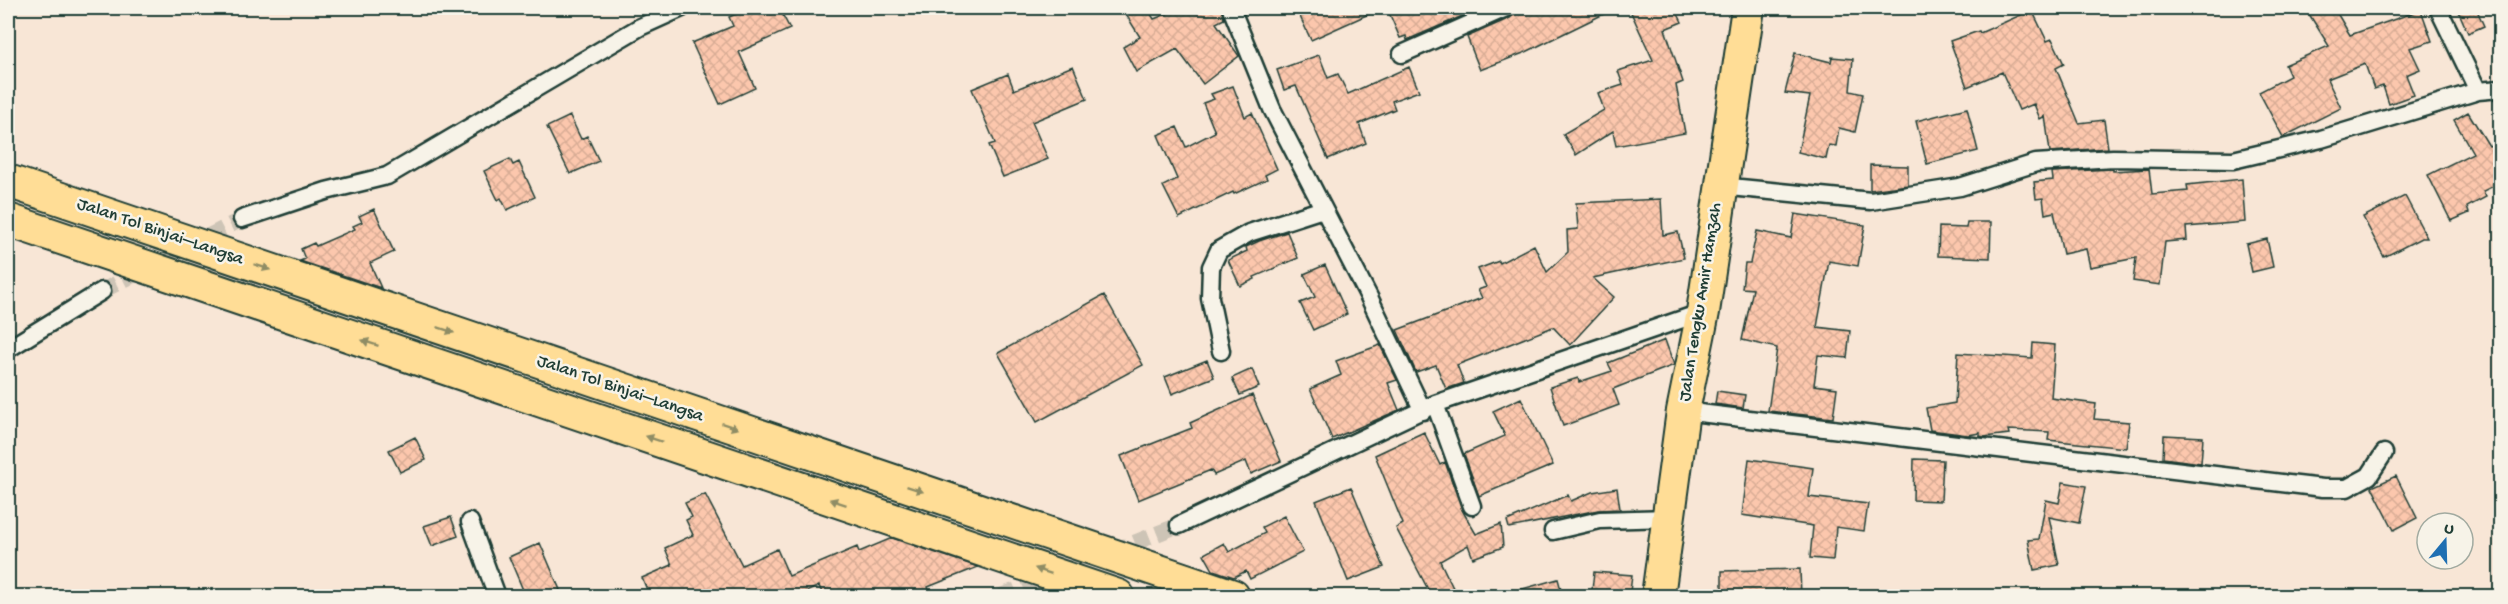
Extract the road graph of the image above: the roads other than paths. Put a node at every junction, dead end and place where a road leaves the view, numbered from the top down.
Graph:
1 (682, 8) edge
2 (1231, 8) edge
3 (1506, 8) edge
4 (1748, 8) edge
5 (2438, 8) edge
6 (1402, 54) dead end
7 (2500, 89) edge
8 (2478, 90) junction
9 (8, 181) edge
10 (1720, 186) junction
11 (1323, 209) junction
12 (242, 219) tunnel mouth
13 (8, 221) edge
14 (102, 291) tunnel mouth
15 (1703, 312) junction
16 (8, 349) edge
17 (1221, 351) dead end
18 (1429, 408) junction
19 (1683, 411) junction
20 (2384, 453) dead end
21 (1472, 506) dead end
22 (1671, 518) junction
23 (470, 522) dead end
24 (1179, 525) tunnel mouth
25 (1553, 531) dead end
26 (497, 597) edge
27 (1118, 597) edge
28 (1233, 597) edge
29 (1658, 597) edge

1 - 12 street
2 - 11 street
3 - 6 street
4 - 10 highway, Jalan Tengku Amir Hamzah
5 - 8 street
7 - 8 street
8 - 10 street
9 -> 28 highway, Jalan Tol Binjai–Langsa
10 - 15 highway, Jalan Tengku Amir Hamzah
11 - 17 street
11 - 18 street
27 -> 13 highway, Jalan Tol Binjai–Langsa
14 - 16 street
15 - 18 street
15 - 19 highway, Jalan Tengku Amir Hamzah
18 - 21 street
18 - 24 street
19 - 20 street
19 - 22 highway, Jalan Tengku Amir Hamzah
22 - 25 street
22 - 29 highway, Jalan Tengku Amir Hamzah
23 - 26 street

